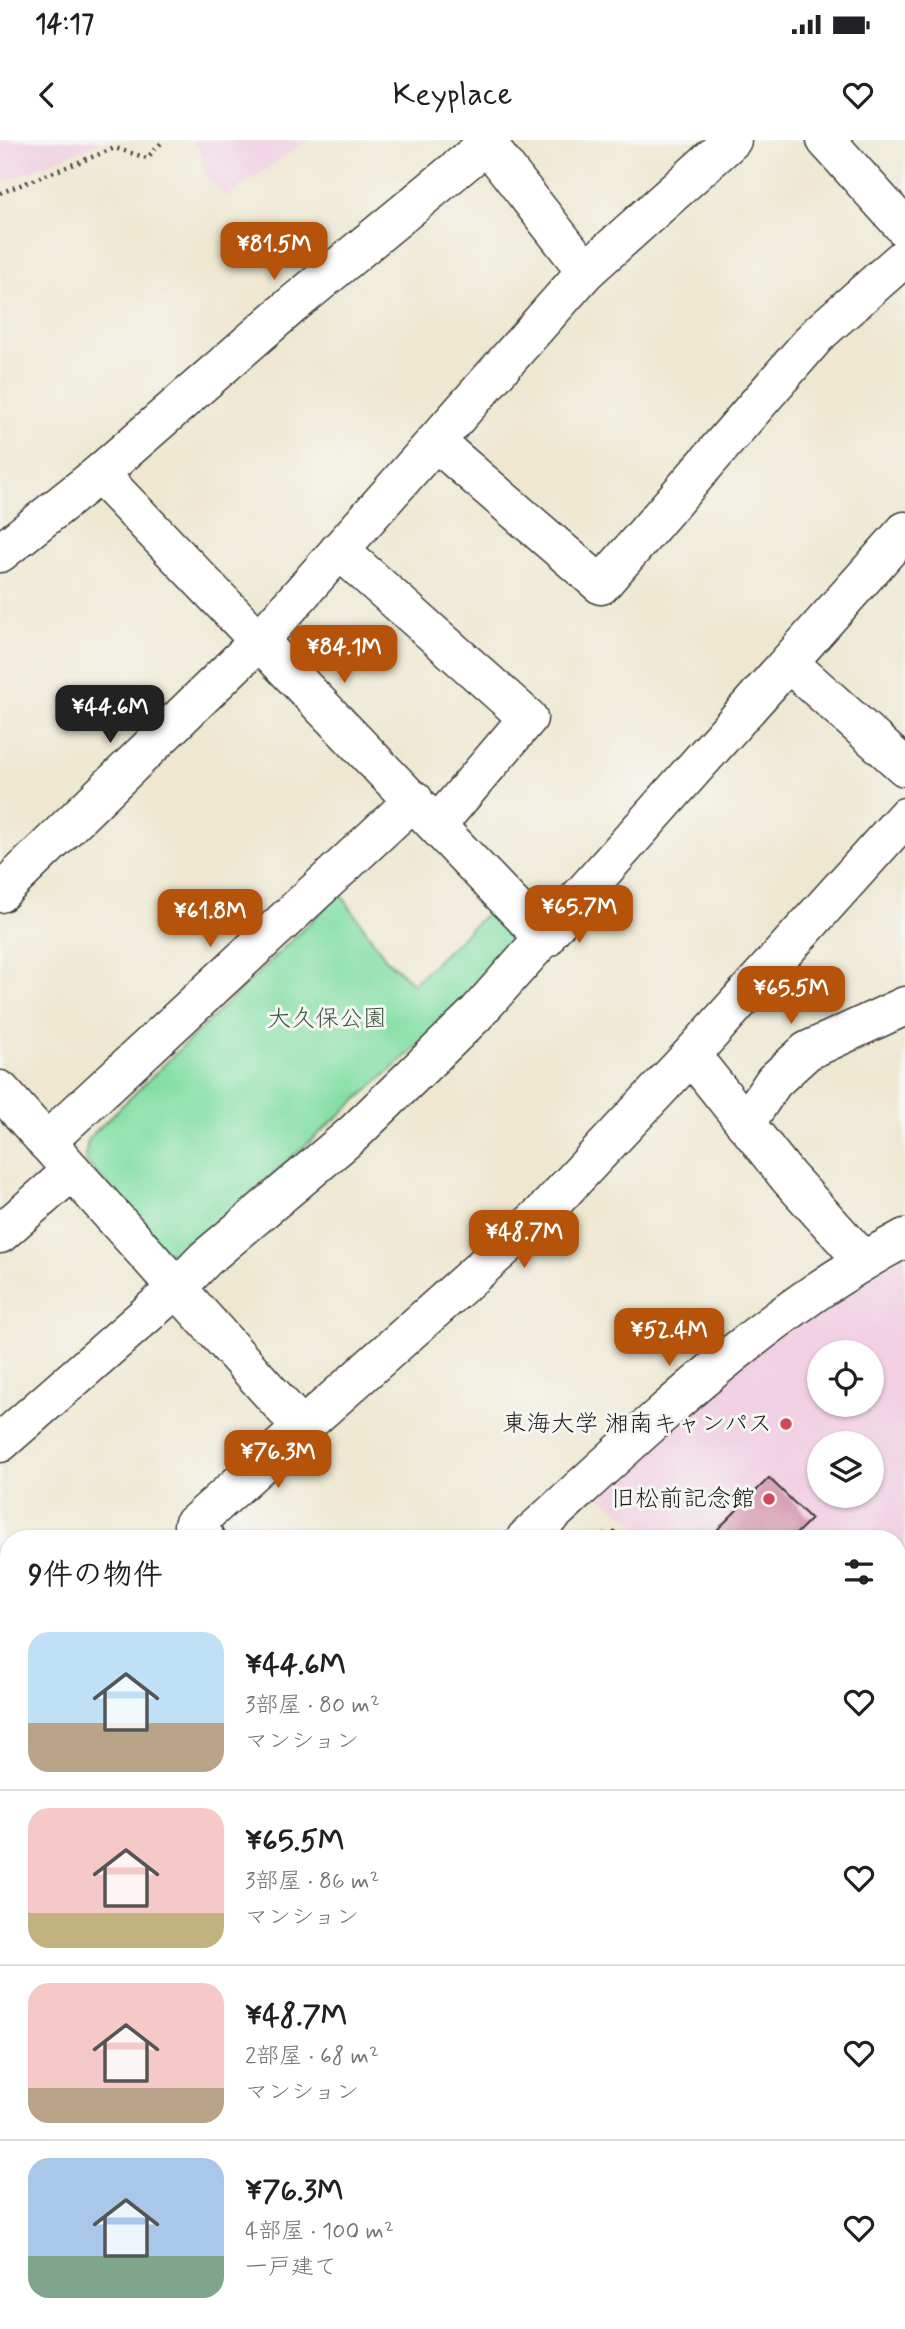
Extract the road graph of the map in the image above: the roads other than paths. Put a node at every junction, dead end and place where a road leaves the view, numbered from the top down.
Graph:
1 (732, 140) edge
2 (826, 140) edge
3 (490, 142) edge
4 (905, 228) edge
5 (905, 257) edge
6 (586, 271) junction
7 (437, 443) junction
8 (99, 474) junction
9 (905, 531) edge
10 (339, 550) junction
11 (0, 553) edge
12 (260, 640) junction
13 (789, 663) junction
14 (905, 767) edge
15 (425, 812) junction
16 (905, 817) edge
17 (0, 893) edge
18 (545, 939) junction
19 (905, 1006) edge
20 (691, 1055) junction
21 (0, 1090) edge
22 (745, 1124) junction
23 (46, 1142) junction
24 (72, 1171) junction
25 (0, 1234) edge
26 (905, 1238) edge
27 (863, 1260) junction
28 (178, 1287) junction
29 (303, 1429) junction
30 (0, 1443) edge
31 (198, 1530) edge
32 (535, 1530) edge

1 - 6 street
2 - 4 street
3 - 6 street
3 - 8 street
5 - 7 street
6 - 7 street
7 - 10 street
8 - 11 street
8 - 12 street
9 - 13 street
10 - 12 street
10 - 15 street
12 - 15 street
12 - 17 street
13 - 14 street
13 - 18 street
15 - 18 street
15 - 23 street
16 - 20 street
18 - 28 street
19 - 22 street
20 - 22 street
20 - 29 street
21 - 23 street
22 - 27 street
23 - 24 street
24 - 25 street
24 - 28 street
26 - 27 street
27 - 32 street
28 - 29 street
28 - 30 street
29 - 31 street

